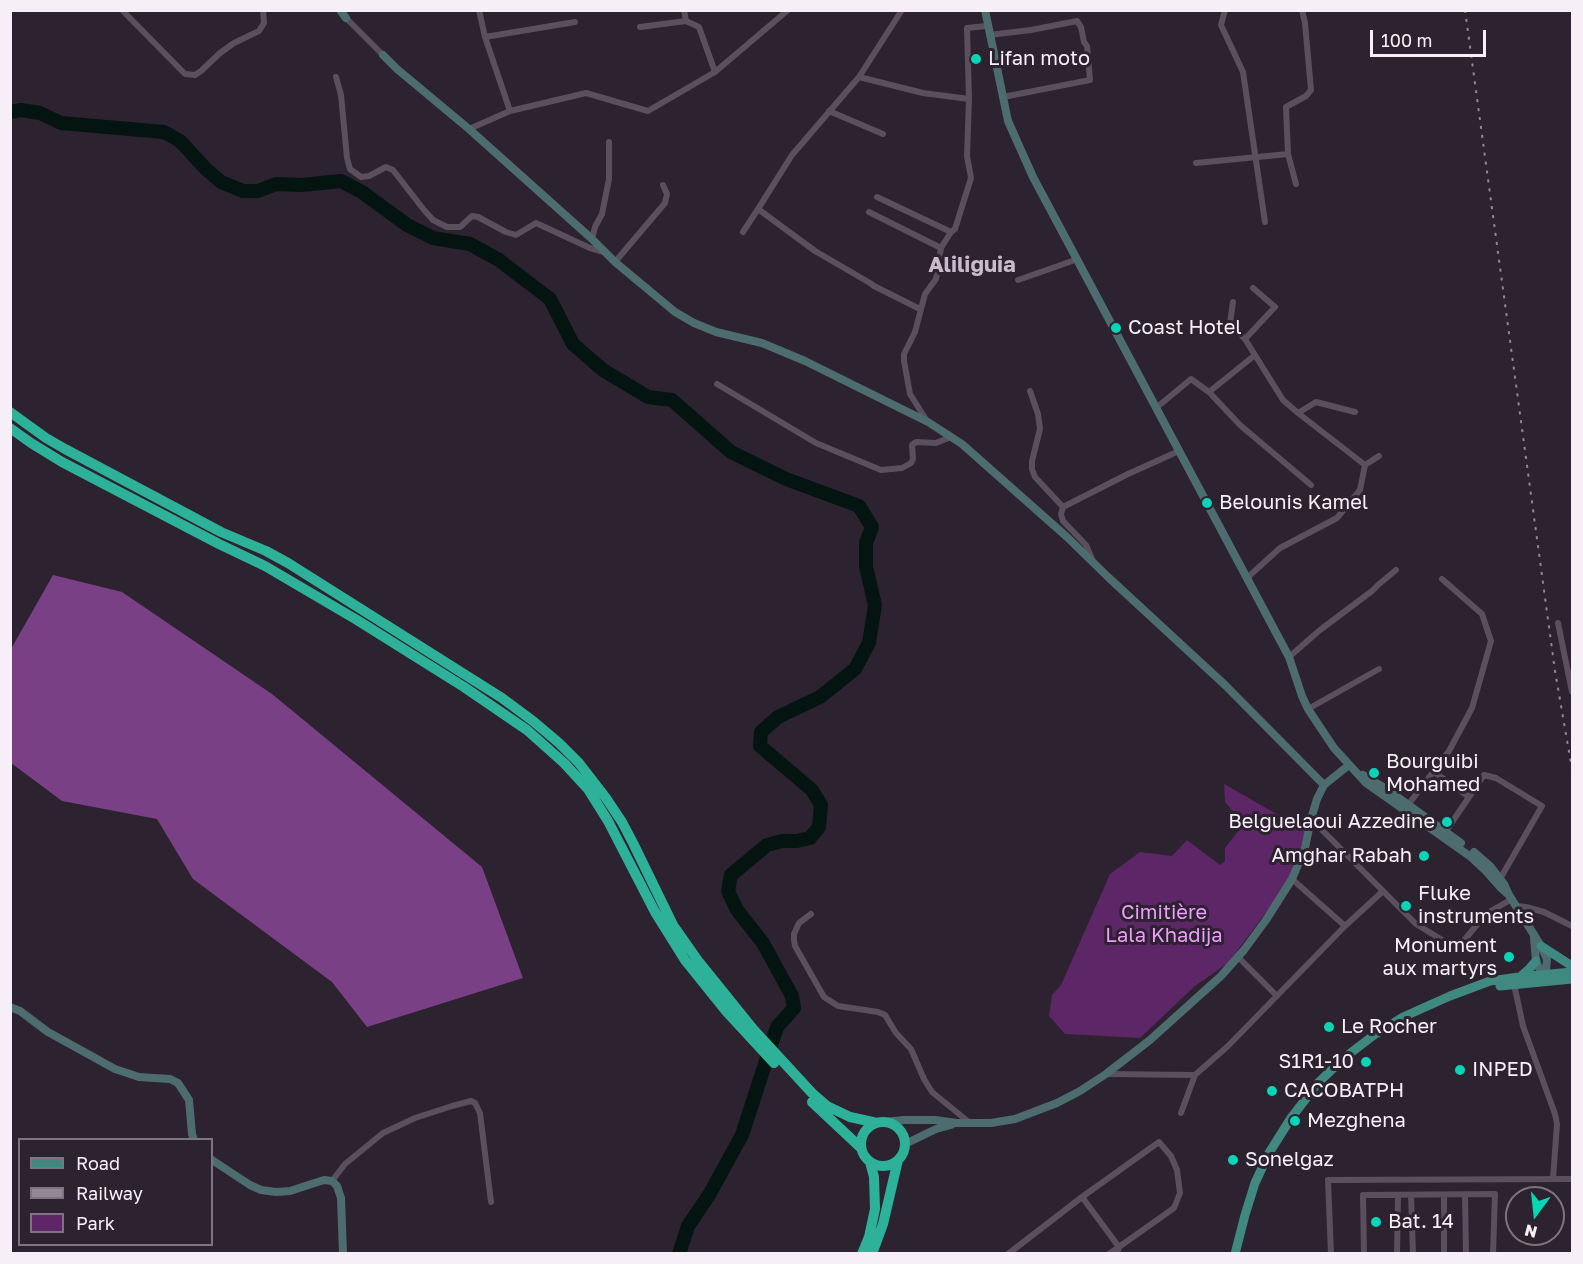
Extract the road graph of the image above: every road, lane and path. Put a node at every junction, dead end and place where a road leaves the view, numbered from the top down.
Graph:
1 (122, 10) edge
2 (263, 10) edge
3 (479, 10) edge
4 (684, 10) edge
5 (788, 10) edge
6 (902, 10) edge
7 (985, 10) edge
8 (1225, 10) edge
9 (1302, 10) edge
10 (343, 14) edge
11 (686, 21) junction
12 (575, 22) dead end
13 (987, 26) junction
14 (640, 27) dead end
15 (989, 36) junction
16 (485, 37) junction
17 (383, 55) joint
18 (715, 72) junction
19 (336, 77) dead end
20 (859, 77) junction
21 (1003, 97) junction
22 (969, 99) junction
23 (510, 111) junction
24 (829, 111) junction
25 (469, 129) junction
26 (883, 134) dead end
27 (609, 142) dead end
28 (1288, 154) junction
29 (1255, 156) junction
30 (1196, 163) dead end
31 (1296, 184) dead end
32 (663, 185) dead end
33 (877, 197) dead end
34 (758, 210) junction
35 (869, 212) dead end
36 (1265, 222) dead end
37 (742, 232) dead end
38 (951, 232) junction
39 (592, 239) junction
40 (941, 248) junction
41 (604, 252) junction
42 (1078, 259) junction
43 (615, 262) junction
44 (1018, 280) dead end
45 (1253, 288) dead end
46 (1233, 302) dead end
47 (920, 309) junction
48 (1245, 339) junction
49 (1255, 355) junction
50 (717, 384) dead end
51 (1030, 390) dead end
52 (1209, 392) junction
53 (1156, 408) junction
54 (10, 412) edge
55 (1356, 412) dead end
56 (1298, 413) junction
57 (928, 422) junction
58 (10, 428) edge
59 (951, 437) junction
60 (1179, 451) junction
61 (1379, 456) dead end
62 (1365, 465) junction
63 (1311, 485) dead end
64 (1063, 507) junction
65 (1092, 562) junction
66 (1396, 570) dead end
67 (1246, 578) junction
68 (1442, 579) dead end
69 (1558, 623) dead end
70 (1289, 657) junction
71 (1379, 669) dead end
72 (1571, 679) edge
73 (1572, 692) edge
74 (1308, 709) junction
75 (1349, 765) junction
76 (1357, 772) junction
77 (1434, 772) junction
78 (1324, 785) junction
79 (1469, 797) junction
80 (1408, 805) junction
81 (1311, 819) junction
82 (1446, 831) junction
83 (1293, 879) junction
84 (1500, 879) junction
85 (1382, 892) junction
86 (1513, 900) junction
87 (811, 914) dead end
88 (1345, 926) junction
89 (1572, 926) edge
90 (1534, 937) junction
91 (1541, 946) junction
92 (1238, 957) junction
93 (1536, 961) junction
94 (1572, 966) edge
95 (1572, 972) edge
96 (1544, 977) junction
97 (1572, 979) edge
98 (1517, 981) junction
99 (1276, 996) junction
100 (10, 1006) edge
101 (759, 1042) junction
102 (775, 1059) junction
103 (1106, 1074) junction
104 (1195, 1075) junction
105 (1181, 1113) dead end
106 (880, 1123) junction
107 (957, 1123) junction
108 (970, 1123) junction
109 (193, 1138) edge
110 (905, 1144) junction
111 (861, 1148) junction
112 (898, 1160) junction
113 (213, 1161) edge
114 (870, 1162) junction
115 (1553, 1179) junction
116 (1572, 1179) edge
117 (332, 1181) junction
118 (1398, 1195) junction
119 (1411, 1195) junction
120 (1444, 1195) junction
121 (1465, 1195) junction
122 (1082, 1197) junction
123 (491, 1202) dead end
124 (1118, 1250) edge
125 (343, 1254) edge
126 (862, 1254) edge
127 (872, 1254) edge
128 (1008, 1254) edge
129 (1109, 1254) edge
130 (1235, 1254) edge
131 (1331, 1254) edge
132 (1364, 1254) edge
133 (1397, 1254) edge
134 (1413, 1254) edge
135 (1444, 1254) edge
136 (1466, 1254) edge
137 (1493, 1254) edge

1 - 2 street
3 - 16 street
4 - 11 street
5 - 18 street
6 - 20 street
7 - 13 street
8 - 29 street
9 - 28 street
10 - 17 street
11 - 14 street
11 - 18 street
12 - 16 street
13 - 15 street
13 - 22 street
15 - 21 street
15 - 21 street
16 - 23 street
17 - 25 street
18 - 23 street
19 - 41 street
20 - 22 street
20 - 24 street
21 - 42 street
22 - 38 street
23 - 25 street
24 - 26 street
24 - 34 street
25 - 39 street
27 - 39 street
28 - 29 street
28 - 31 street
29 - 30 street
29 - 36 street
32 - 43 street
33 - 38 street
34 - 37 street
34 - 47 street
35 - 40 street
38 - 40 street
39 - 41 street
40 - 47 street
41 - 43 street
42 - 44 street
42 - 53 street
43 - 57 street
45 - 48 street
46 - 48 street
47 - 57 street
48 - 49 street
49 - 52 street
49 - 56 street
50 - 59 street
51 - 64 street
52 - 53 street
52 - 63 street
53 - 60 street
54 - 101 highway
55 - 56 street
56 - 62 street
57 - 59 street
58 - 101 highway
59 - 65 street
60 - 64 street
60 - 67 street
61 - 62 street
62 - 67 street
64 - 65 street
65 - 78 street
66 - 70 street
67 - 70 street
68 - 77 street
69 - 72 street
70 - 74 street
71 - 74 street
72 - 73 street
74 - 75 street
75 - 76 street
75 - 78 street
76 - 80 street
76 - 86 street
77 - 79 street
77 - 80 street
78 - 81 street
79 - 82 street
79 - 84 street
80 - 82 street
81 - 83 street
81 - 85 street
82 - 84 street
83 - 88 street
83 - 92 street
84 - 86 street
85 - 86 street
85 - 88 street
86 - 89 street
86 - 90 street
87 - 108 street
88 - 99 street
90 - 91 street
90 - 93 street
91 - 94 main road
91 - 96 street
92 - 99 street
92 - 103 street
93 - 96 street
93 - 98 main road
95 - 96 main road
96 - 97 main road
96 - 98 main road
98 - 115 street
98 - 130 main road
99 - 104 street
100 - 109 street
101 - 102 highway
102 - 106 highway
102 - 111 highway
103 - 104 street
103 - 108 street
104 - 105 street
106 - 107 street
106 - 110 highway
106 - 111 highway
107 - 108 street
107 - 110 street
110 - 112 highway
111 - 114 highway
112 - 114 highway
112 - 127 highway
113 - 117 street
114 - 126 highway
115 - 116 street
115 - 131 street
117 - 123 street
117 - 125 street
118 - 119 street
118 - 132 street
118 - 133 street
119 - 120 street
119 - 134 street
120 - 121 street
120 - 135 street
121 - 136 street
121 - 137 street
122 - 124 street
122 - 124 street
122 - 128 street
124 - 129 street

